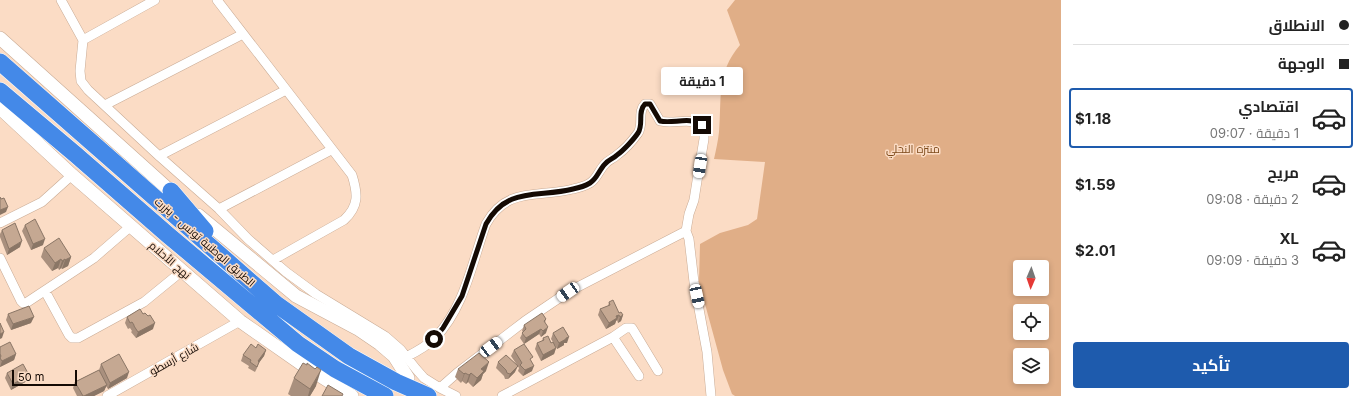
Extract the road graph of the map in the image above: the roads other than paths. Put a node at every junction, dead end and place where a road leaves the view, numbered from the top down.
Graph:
1 (61, 0) edge
2 (155, 0) edge
3 (217, 0) edge
4 (243, 34) junction
5 (0, 38) edge
6 (83, 40) junction
7 (0, 62) edge
8 (286, 90) junction
9 (0, 91) edge
10 (105, 105) junction
11 (0, 108) edge
12 (331, 150) junction
13 (159, 156) junction
14 (72, 175) junction
15 (171, 191) junction
16 (218, 209) junction
17 (0, 223) edge
18 (131, 226) junction
19 (686, 230) junction
20 (0, 258) edge
21 (273, 260) junction
22 (182, 271) junction
23 (45, 291) junction
24 (240, 321) junction
25 (307, 327) junction
26 (613, 337) junction
27 (406, 357) junction
28 (658, 371) dead end
29 (639, 376) dead end
30 (408, 378) dead end
31 (434, 392) edge
32 (107, 396) edge
33 (352, 396) edge
34 (385, 396) edge
35 (456, 396) edge
36 (502, 396) edge
37 (711, 396) edge

1 - 6 street
2 - 6 street
3 - 4 street
4 - 8 street
4 - 10 street
5 - 15 street
6 - 10 street
7 - 25 highway, الطريق الوطنية تونس - بنزرت
8 - 12 street
8 - 13 street
9 - 34 highway, الطريق الوطنية تونس - بنزرت
10 - 13 street
11 - 14 street, نهج الأحلام
12 - 16 street
12 - 21 street
13 - 16 street
14 - 17 street
14 - 18 street, نهج الأحلام
15 - 25 highway
15 - 30 street
16 - 21 street
18 - 22 street, نهج الأحلام
18 - 23 street
19 - 27 street
19 - 31 street
19 - 37 street
20 - 23 street
21 - 27 street
22 - 23 street
22 - 24 street, نهج الأحلام
24 - 32 street, شارع أرسطو
24 - 33 street, نهج الأحلام
25 - 31 highway, الطريق الوطنية تونس - بنزرت
26 - 28 street
26 - 29 street
26 - 36 street
27 - 31 street
31 - 35 street

